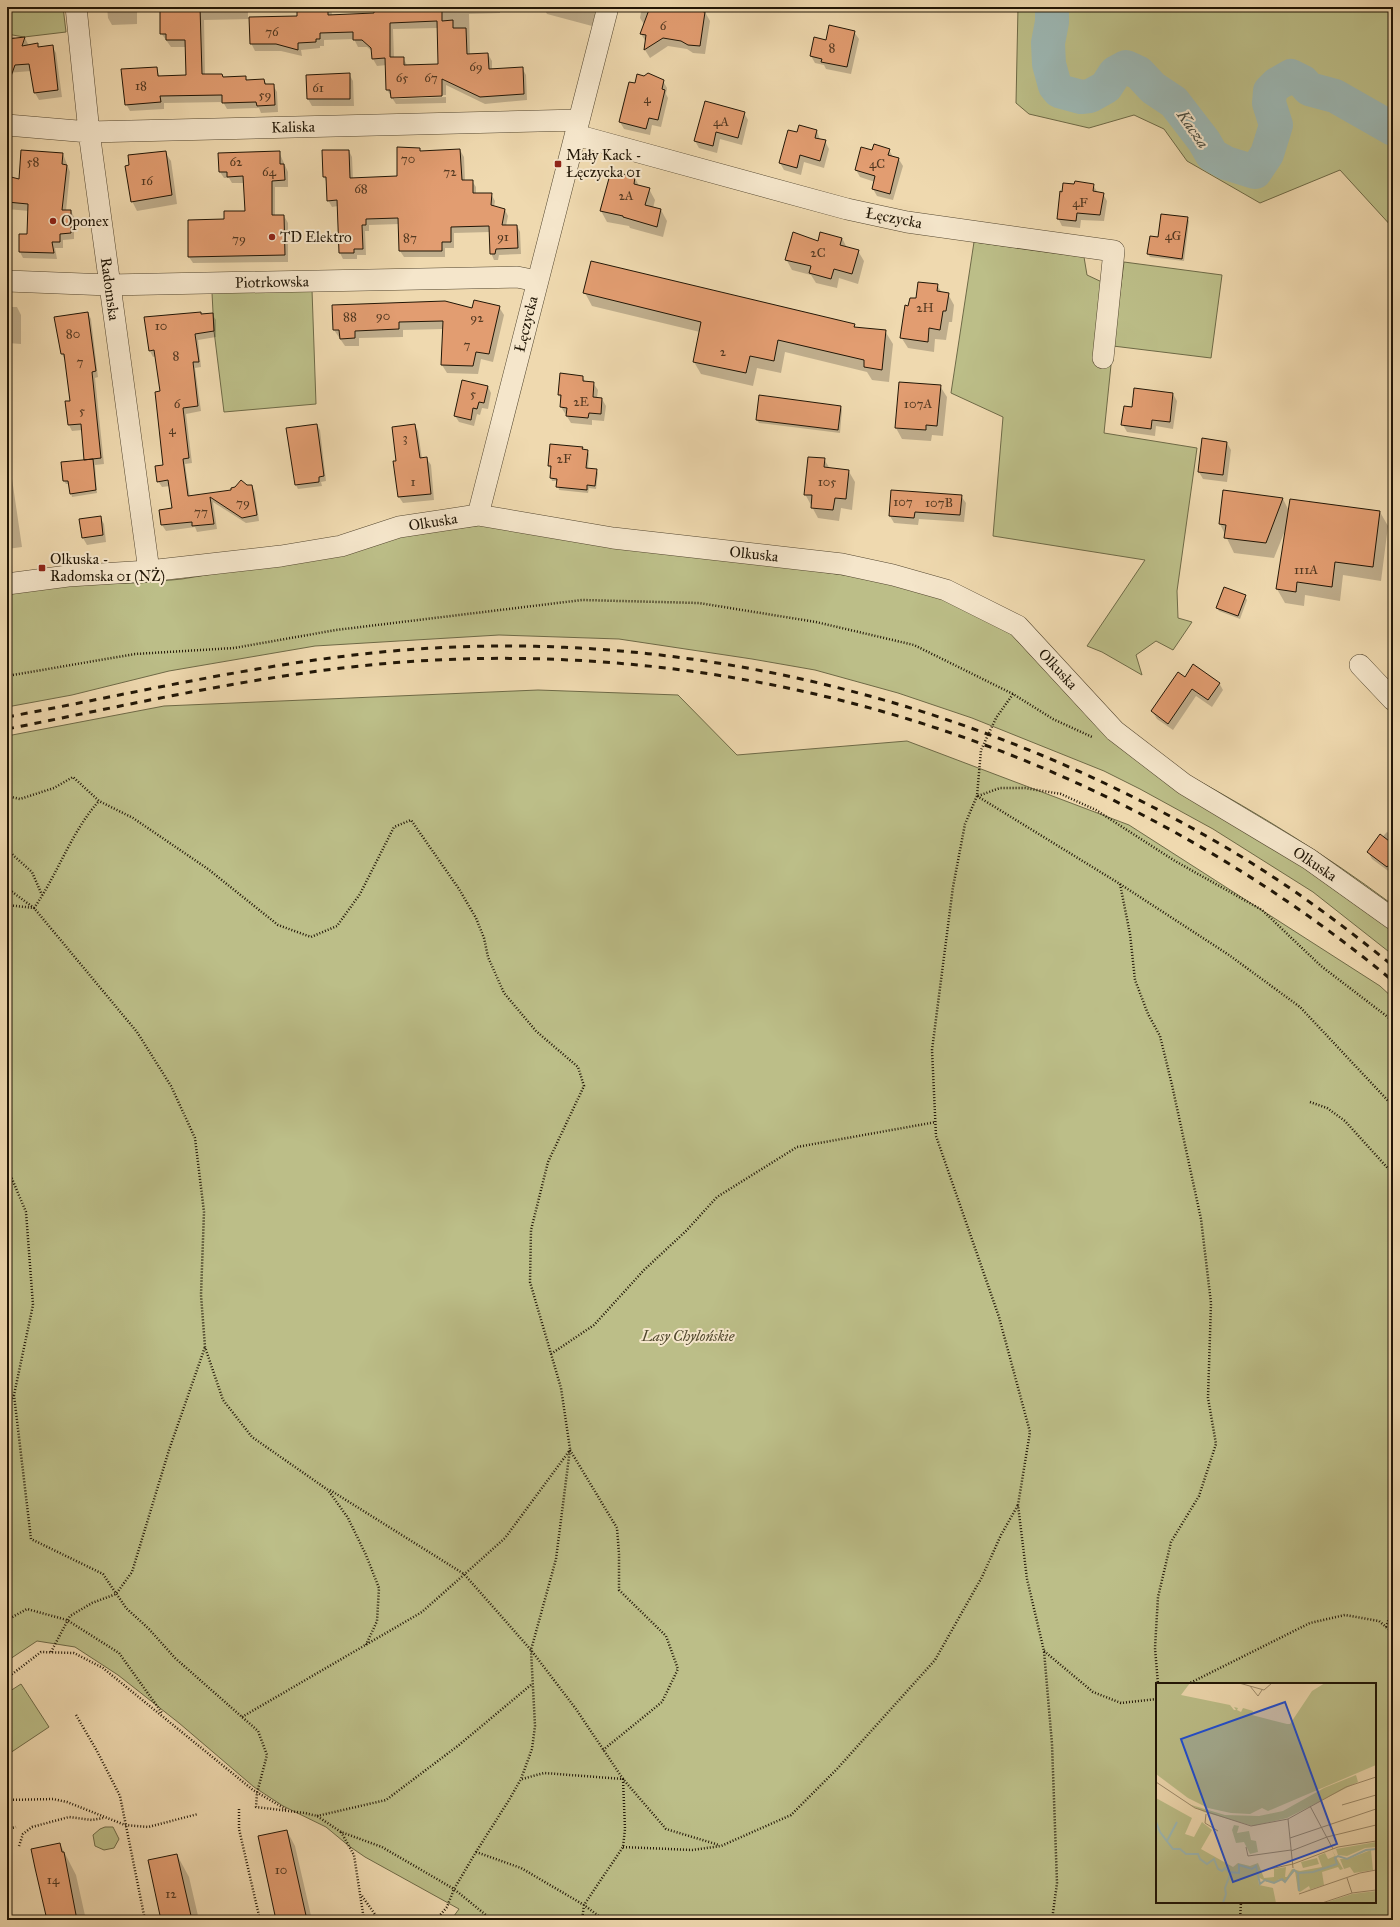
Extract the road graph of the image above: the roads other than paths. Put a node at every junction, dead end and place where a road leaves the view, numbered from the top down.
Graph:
1 (76, 7) edge
2 (608, 7) edge
3 (7, 125) edge
4 (578, 127) junction
5 (89, 132) junction
6 (7, 281) edge
7 (537, 281) junction
8 (110, 285) junction
9 (1103, 358) dead end
10 (478, 515) junction
11 (149, 571) junction
12 (7, 584) edge
13 (1360, 665) dead end
14 (1393, 700) edge
15 (1393, 919) edge

1 - 5 street, Radomska
2 - 4 street, Łęczycka
3 - 5 street, Kaliska
4 - 5 street, Kaliska
4 - 7 street, Łęczycka
4 - 9 street, Łęczycka
5 - 8 street, Radomska
6 - 8 street, Piotrkowska
7 - 8 street, Piotrkowska
7 - 10 street, Łęczycka
8 - 11 street, Radomska
10 - 11 street, Olkuska
10 - 15 street, Olkuska
11 - 12 street, Olkuska
13 - 14 street

